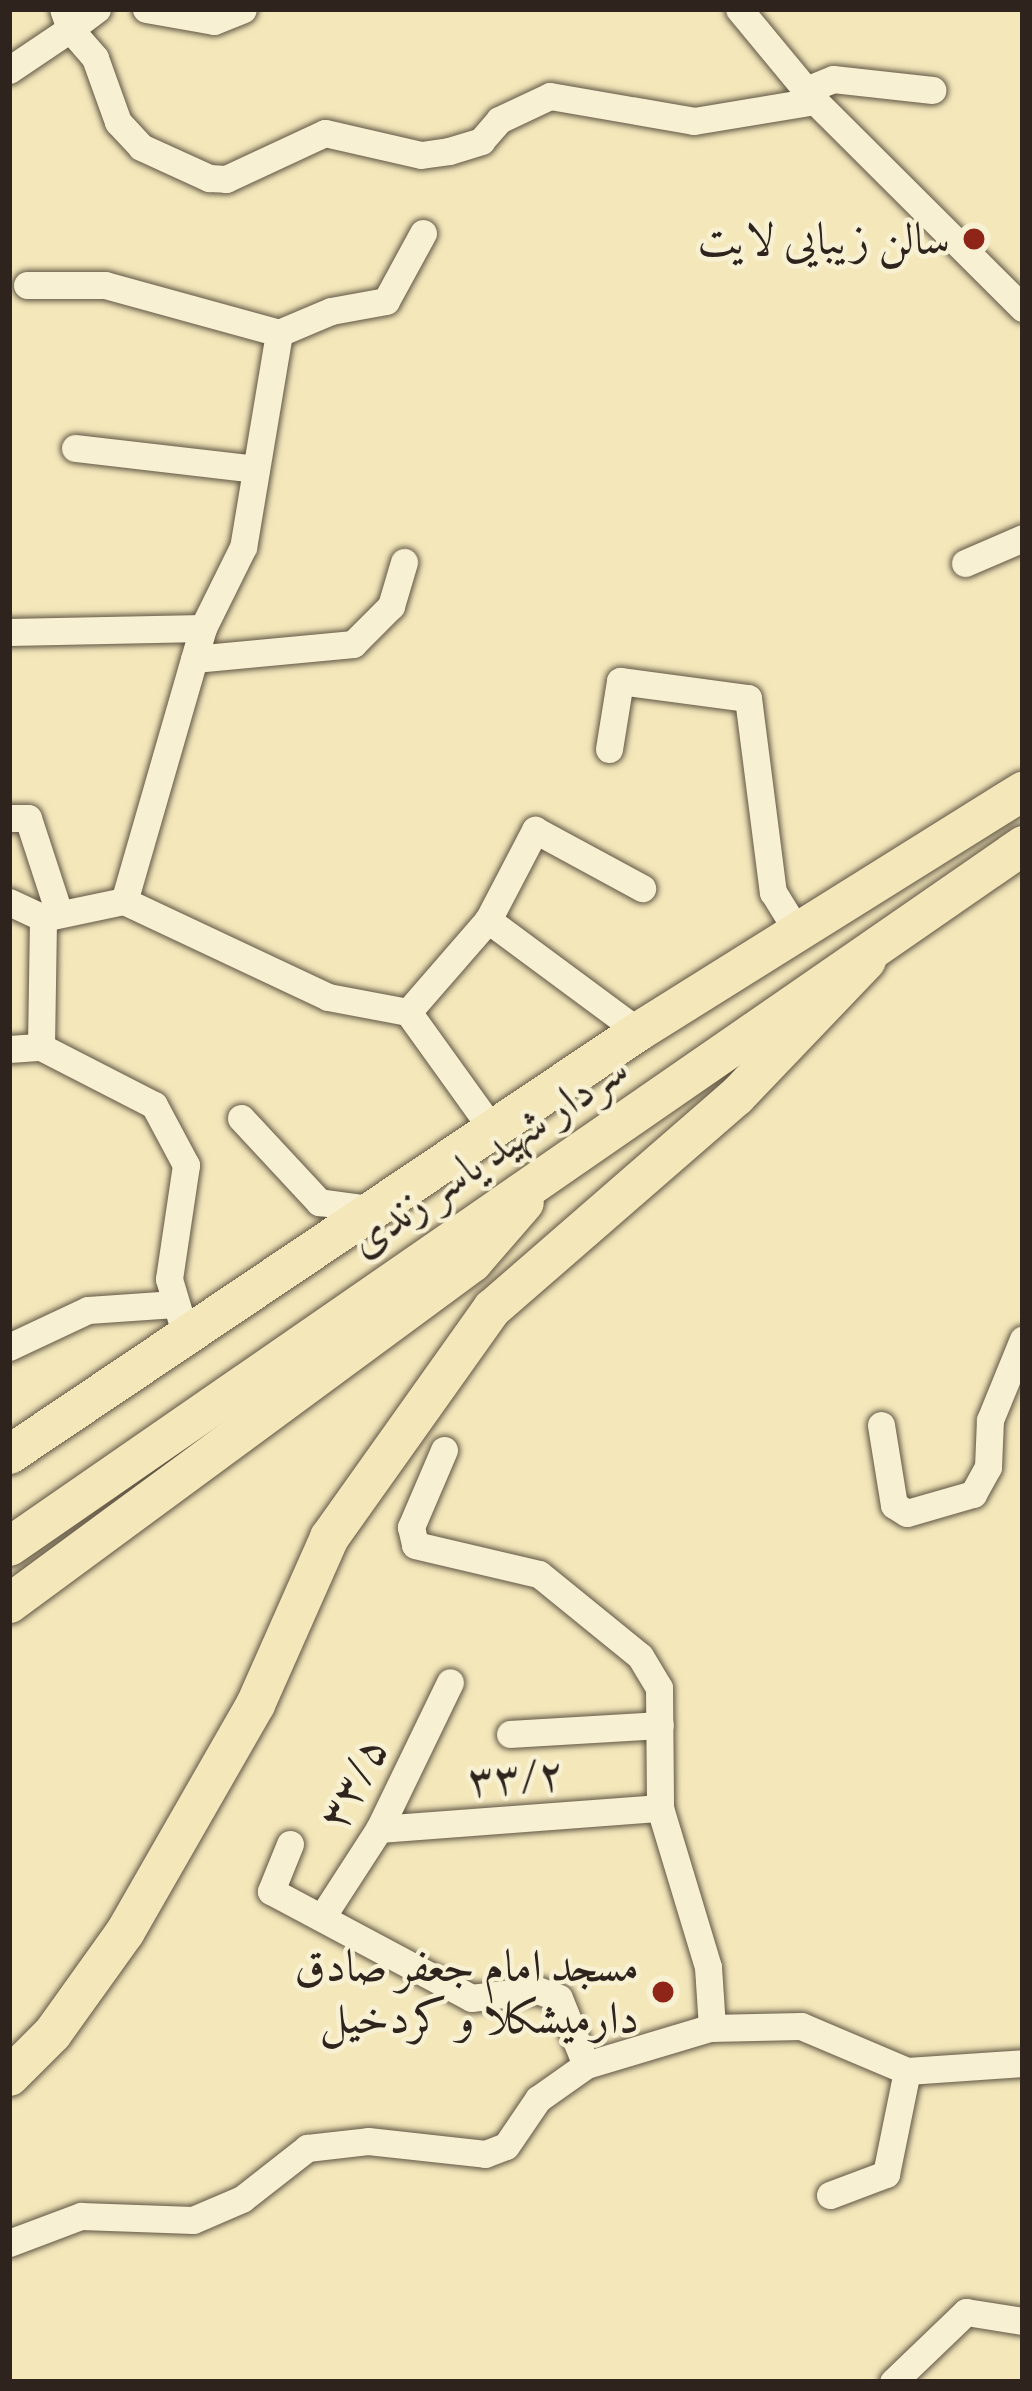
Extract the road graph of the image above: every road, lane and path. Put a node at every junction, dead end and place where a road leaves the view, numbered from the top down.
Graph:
1 (98, 9) edge
2 (146, 9) edge
3 (243, 9) edge
4 (739, 9) edge
5 (67, 19) edge
6 (9, 70) edge
7 (932, 90) dead end
8 (810, 96) junction
9 (423, 232) dead end
10 (27, 285) dead end
11 (1023, 308) edge
12 (279, 333) junction
13 (75, 448) dead end
14 (256, 469) junction
15 (1023, 538) edge
16 (404, 562) dead end
17 (964, 563) dead end
18 (203, 628) junction
19 (9, 632) edge
20 (194, 659) junction
21 (609, 749) dead end
22 (1023, 790) edge
23 (9, 818) edge
24 (1023, 845) edge
25 (642, 888) dead end
26 (124, 901) junction
27 (9, 902) edge
28 (50, 914) junction
29 (488, 920) junction
30 (797, 931) junction
31 (866, 960) junction
32 (408, 1012) junction
33 (638, 1031) junction
34 (41, 1047) junction
35 (9, 1049) edge
36 (241, 1118) dead end
37 (495, 1133) junction
38 (562, 1159) junction
39 (377, 1210) junction
40 (181, 1320) junction
41 (1023, 1339) edge
42 (9, 1347) edge
43 (881, 1425) dead end
44 (444, 1450) dead end
45 (9, 1454) edge
46 (9, 1546) edge
47 (9, 1604) edge
48 (450, 1682) dead end
49 (660, 1725) junction
50 (510, 1734) dead end
51 (660, 1808) junction
52 (379, 1828) junction
53 (290, 1844) dead end
54 (322, 1917) junction
55 (712, 2028) junction
56 (1023, 2063) edge
57 (586, 2065) junction
58 (908, 2071) junction
59 (9, 2076) edge
60 (830, 2195) dead end
61 (9, 2243) edge
62 (1023, 2321) edge
63 (893, 2382) edge

1 - 5 street
2 - 3 street
4 - 8 street
5 - 6 street
5 - 8 street
7 - 8 street
8 - 11 street
9 - 12 street
10 - 12 street
12 - 14 street
13 - 14 street
14 - 18 street
15 - 17 street
16 - 20 street
18 - 19 street
18 - 20 street
20 - 26 street
21 - 30 street
22 - 30 highway, سردار شهید یاسر زندی
23 - 28 street
24 - 31 highway, سردار شهید یاسر زندی
25 - 29 street
26 - 28 street
26 - 32 street
27 - 28 street
28 - 34 street
29 - 32 street
29 - 33 street
30 - 33 highway, سردار شهید یاسر زندی
31 - 38 highway, سردار شهید یاسر زندی
31 - 59 highway
32 - 37 street
33 - 37 highway, سردار شهید یاسر زندی
34 - 35 street
34 - 40 street
36 - 39 street
37 - 39 highway, سردار شهید یاسر زندی
38 - 46 highway, سردار شهید یاسر زندی
38 - 47 highway
39 - 40 highway, سردار شهید یاسر زندی
40 - 42 street
40 - 45 highway, سردار شهید یاسر زندی
41 - 43 street
44 - 49 street
48 - 52 street, ۳۳/۵
49 - 50 street
49 - 51 street
51 - 52 street, ۳۳/۲
51 - 55 street
52 - 54 street, ۳۳/۵
53 - 54 street
54 - 57 street
55 - 57 street
55 - 58 street
56 - 58 street
57 - 61 street
58 - 60 street
62 - 63 street

